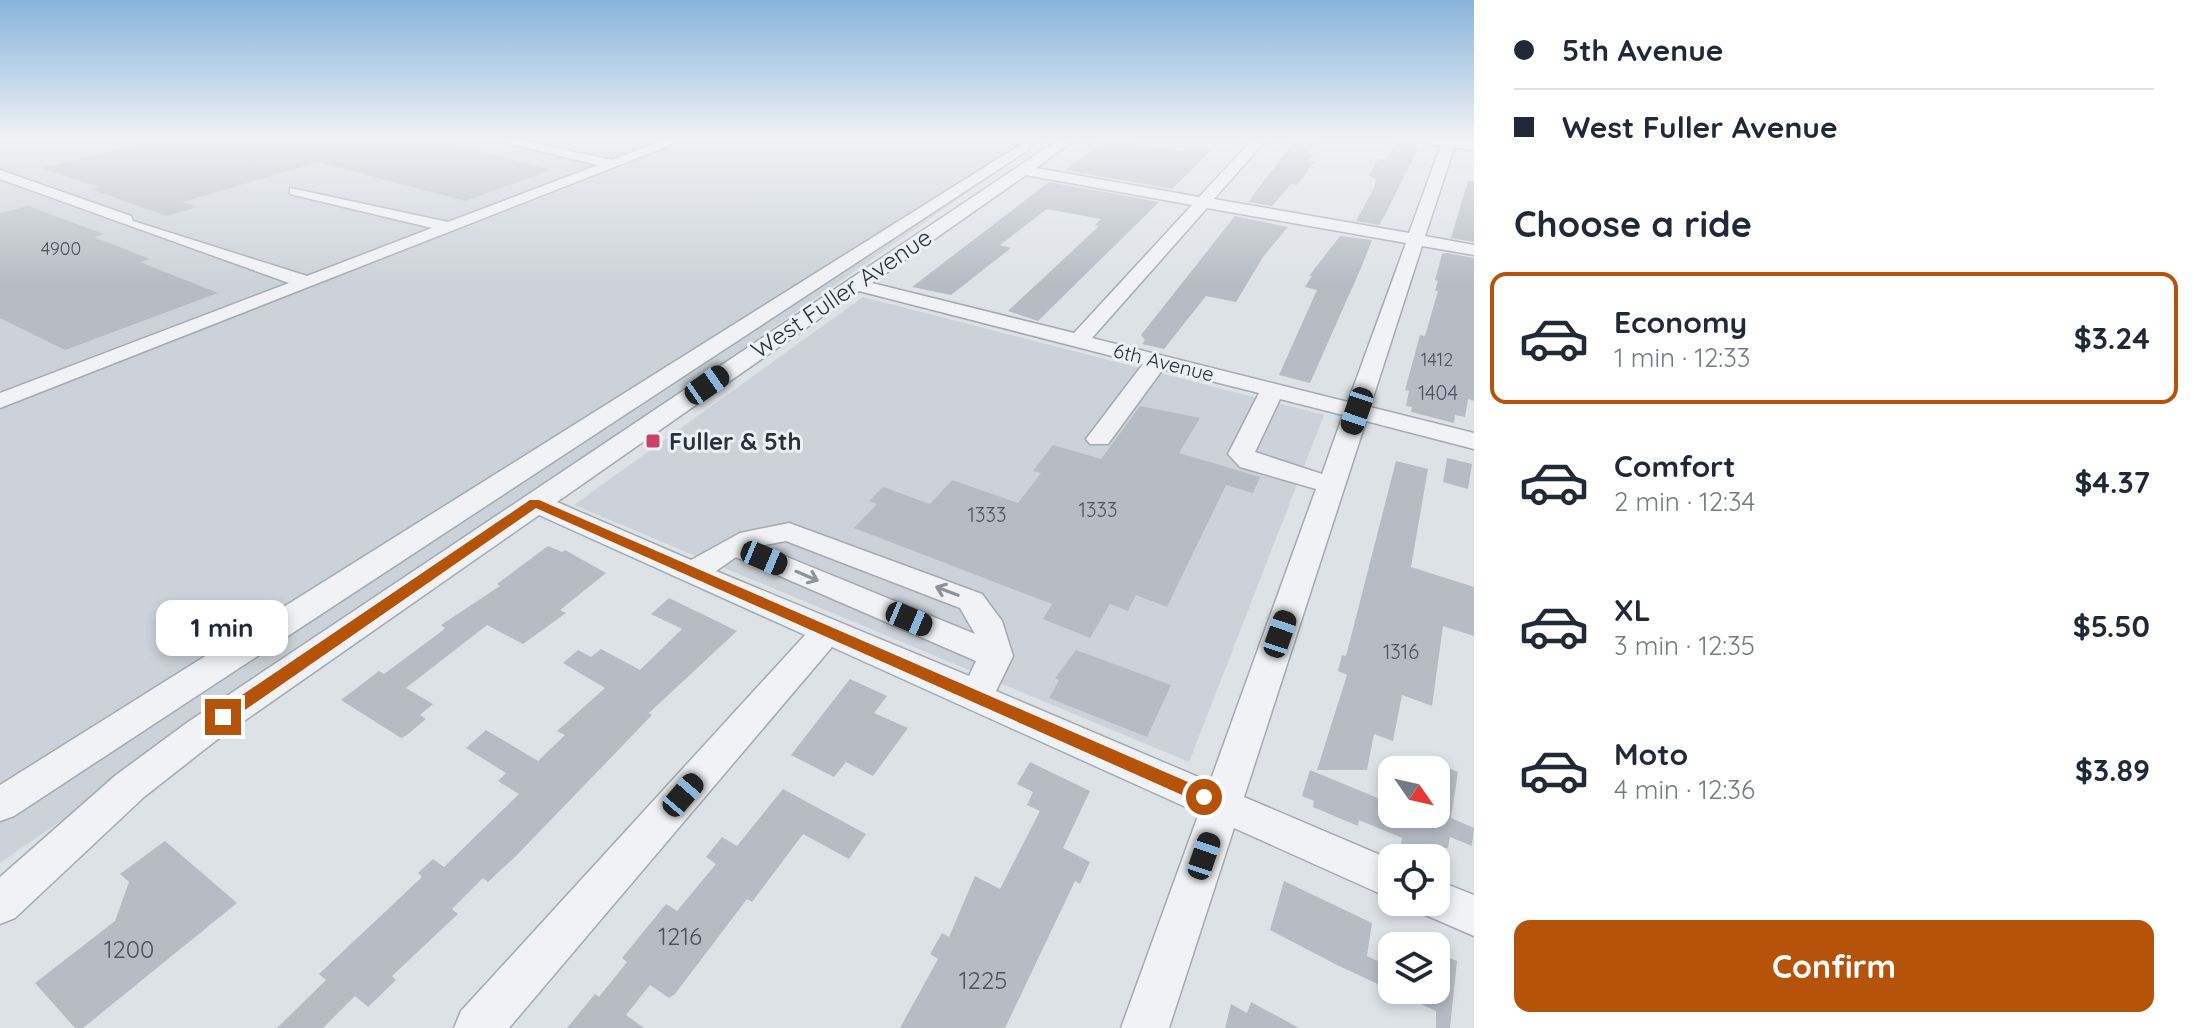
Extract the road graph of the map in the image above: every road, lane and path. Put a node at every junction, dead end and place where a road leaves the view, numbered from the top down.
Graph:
1 (40, 188) edge
2 (538, 188) edge
3 (959, 188) edge
4 (996, 188) edge
5 (1123, 188) edge
6 (1215, 188) edge
7 (1435, 188) edge
8 (295, 191) dead end
9 (1202, 202) junction
10 (448, 227) junction
11 (1415, 240) junction
12 (1474, 250) edge
13 (306, 282) junction
14 (854, 284) junction
15 (1078, 341) junction
16 (1157, 361) junction
17 (1272, 390) junction
18 (0, 401) edge
19 (1357, 411) junction
20 (1099, 439) dead end
21 (1474, 441) edge
22 (1331, 485) junction
23 (535, 503) junction
24 (694, 573) junction
25 (827, 632) junction
26 (976, 697) junction
27 (0, 805) edge
28 (1222, 805) junction
29 (1378, 874) edge
30 (0, 904) edge
31 (1450, 905) edge
32 (1474, 916) edge
33 (478, 1028) edge
34 (1145, 1028) edge

1 - 13 street
2 - 10 street
3 - 27 street
4 - 14 street, West Fuller Avenue
5 - 9 street
6 - 9 street
7 - 11 street
8 - 10 street
9 - 11 street
9 - 15 street
10 - 13 street
11 - 12 street
11 - 19 street
13 - 18 street
14 - 15 street, 6th Avenue
14 - 23 street, West Fuller Avenue
15 - 16 street, 6th Avenue
16 - 17 street, 6th Avenue
16 - 20 street
17 - 19 street, 6th Avenue
17 - 22 street
19 - 21 street, 6th Avenue
19 - 22 street
22 - 28 street
23 - 24 street
23 - 30 street, West Fuller Avenue
24 - 25 street
24 - 26 street
25 - 26 street
25 - 33 street
26 - 28 street
28 - 29 street
28 - 34 street
31 - 32 street

